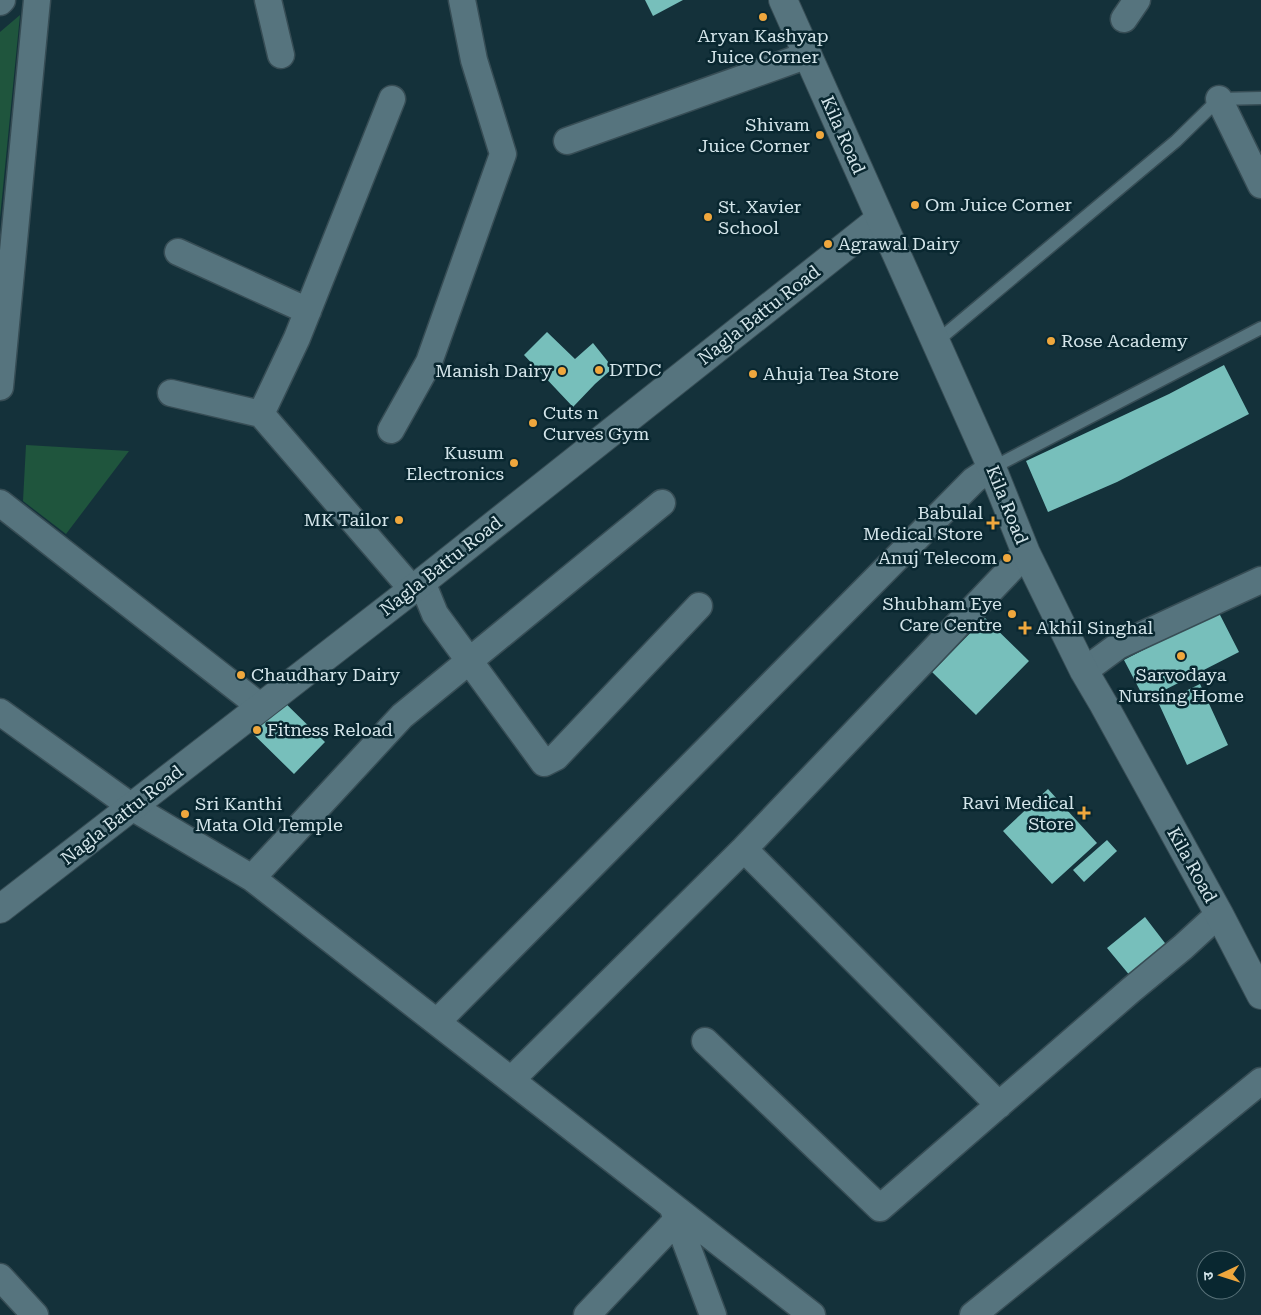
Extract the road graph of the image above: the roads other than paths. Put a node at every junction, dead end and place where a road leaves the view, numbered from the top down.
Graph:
1 (38, 0) edge
2 (268, 0) edge
3 (462, 0) edge
4 (784, 0) edge
5 (808, 55) junction
6 (281, 56) dead end
7 (1261, 98) edge
8 (392, 99) dead end
9 (1219, 99) junction
10 (567, 141) dead end
11 (1261, 185) edge
12 (880, 219) junction
13 (6, 248) edge
14 (178, 252) dead end
15 (308, 311) junction
16 (1261, 328) edge
17 (936, 342) junction
18 (0, 387) edge
19 (171, 393) dead end
20 (261, 414) junction
21 (391, 430) dead end
22 (992, 468) junction
23 (0, 503) edge
24 (662, 503) dead end
25 (1026, 553) junction
26 (1261, 580) edge
27 (417, 585) junction
28 (699, 606) dead end
29 (468, 660) junction
30 (1084, 671) junction
31 (261, 707) junction
32 (0, 712) edge
33 (132, 807) junction
34 (744, 848) junction
35 (252, 878) junction
36 (0, 909) edge
37 (1219, 914) junction
38 (1261, 995) edge
39 (437, 1022) junction
40 (705, 1041) dead end
41 (511, 1080) junction
42 (1261, 1081) edge
43 (999, 1105) junction
44 (674, 1213) junction
45 (0, 1277) edge
46 (35, 1315) edge
47 (586, 1315) edge
48 (713, 1315) edge
49 (812, 1315) edge
50 (973, 1315) edge

1 - 13 street
2 - 6 street
3 - 21 street
4 - 5 main road, Kila Road
5 - 10 street
5 - 12 main road, Kila Road
7 - 9 lane
8 - 15 street
9 - 11 street
9 - 17 lane
12 - 17 main road, Kila Road
12 - 27 main road, Nagla Battu Road
13 - 18 street
14 - 15 street
15 - 20 street
16 - 22 lane
17 - 22 main road, Kila Road
19 - 20 street
20 - 27 street
22 - 25 main road, Kila Road
22 - 39 street
23 - 31 street
24 - 29 street
25 - 30 main road, Kila Road
25 - 34 street
26 - 30 street
27 - 29 street
27 - 31 main road, Nagla Battu Road
28 - 29 street
29 - 35 street
30 - 37 main road, Kila Road
31 - 33 main road, Nagla Battu Road
32 - 33 street
33 - 35 street
33 - 36 main road, Nagla Battu Road
34 - 41 street
34 - 43 street
35 - 39 street
37 - 38 main road, Kila Road
37 - 43 street
39 - 41 street
40 - 43 street
41 - 44 street
42 - 50 street
44 - 47 street
44 - 48 street
44 - 49 street
45 - 46 street

